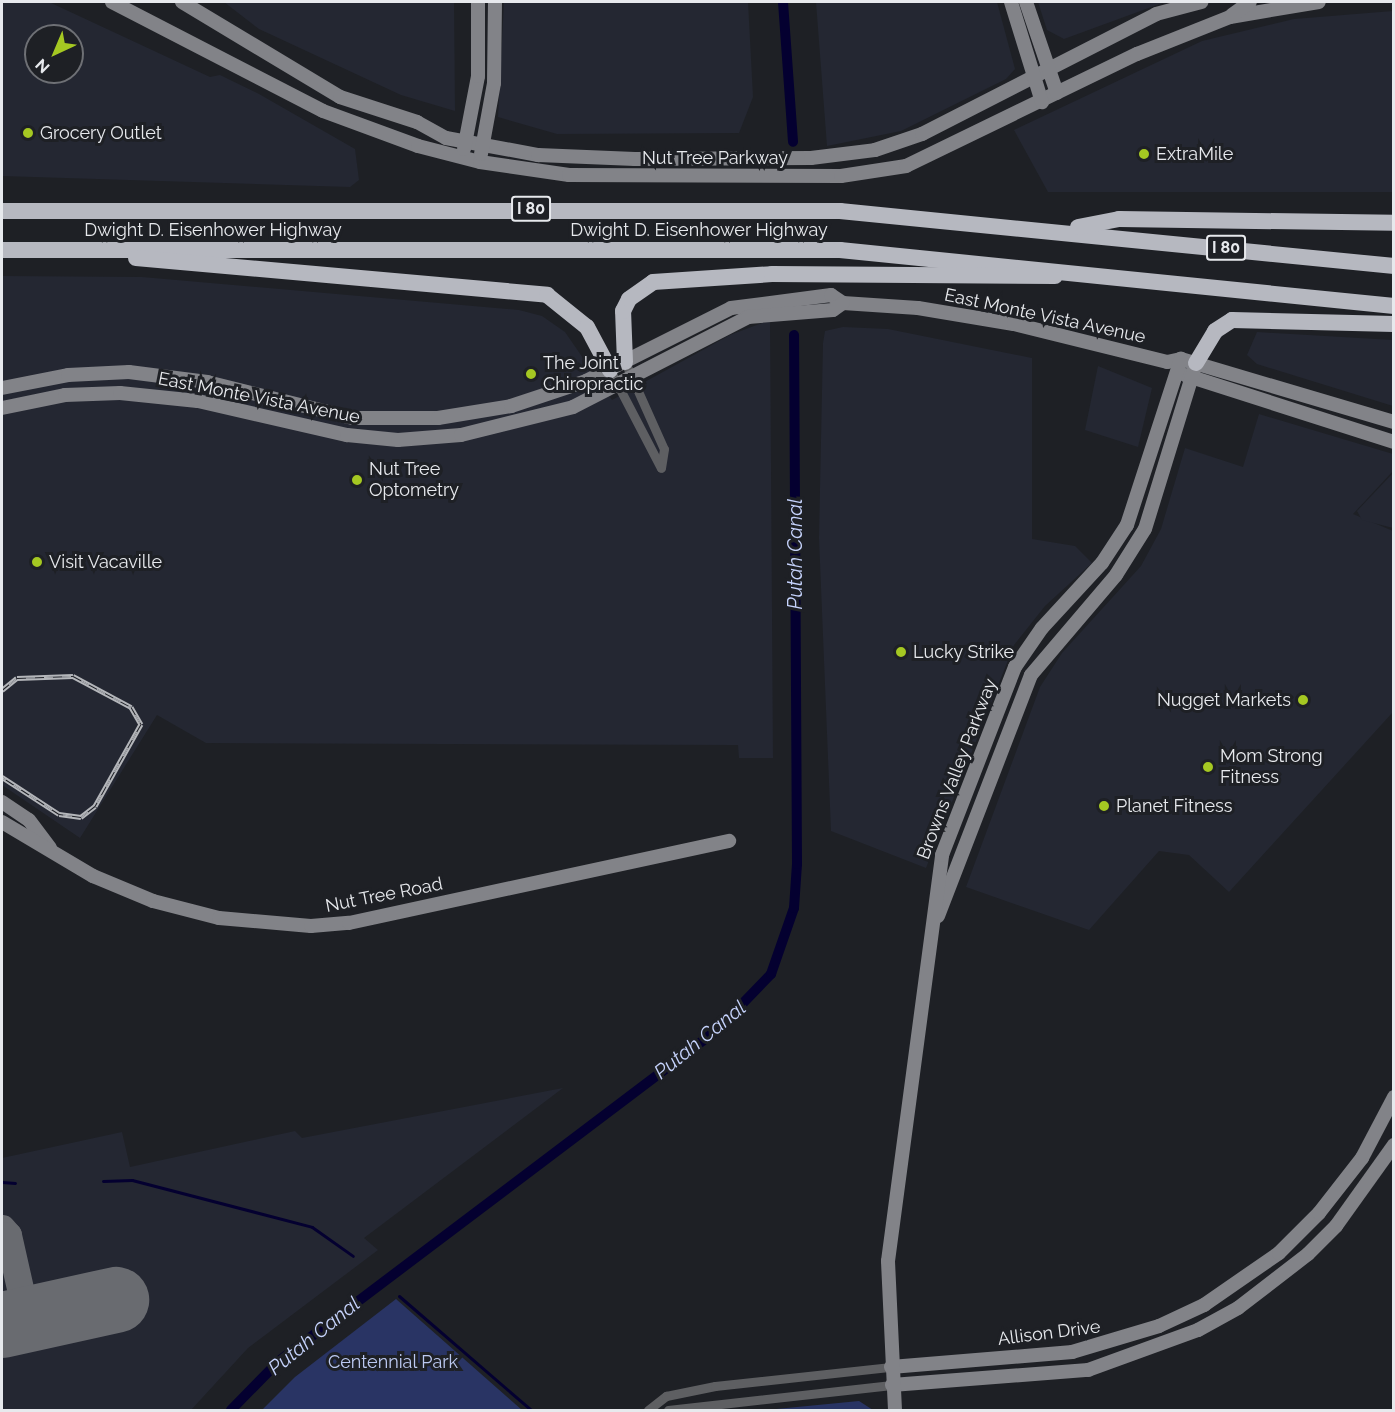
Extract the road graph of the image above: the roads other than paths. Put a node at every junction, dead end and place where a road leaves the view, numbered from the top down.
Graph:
1 (112, 2) edge
2 (182, 2) edge
3 (478, 2) edge
4 (495, 2) edge
5 (1011, 2) edge
6 (1026, 2) edge
7 (1201, 2) edge
8 (1250, 2) edge
9 (1319, 2) edge
10 (1230, 17) junction
11 (1049, 67) junction
12 (1032, 75) junction
13 (1057, 93) junction
14 (1042, 102) junction
15 (465, 142) junction
16 (483, 146) junction
17 (462, 157) junction
18 (480, 162) junction
19 (2, 211) edge
20 (1394, 223) edge
21 (1059, 230) junction
22 (2, 250) edge
23 (87, 250) junction
24 (1394, 266) edge
25 (1090, 273) junction
26 (843, 303) junction
27 (1394, 306) edge
28 (1394, 324) edge
29 (1167, 362) junction
30 (618, 366) junction
31 (1190, 366) junction
32 (1177, 373) junction
33 (634, 379) junction
34 (619, 387) junction
35 (2, 388) edge
36 (222, 406) junction
37 (2, 408) edge
38 (326, 413) junction
39 (1304, 414) junction
40 (412, 419) junction
41 (1391, 424) edge
42 (332, 433) junction
43 (1378, 437) junction
44 (1394, 442) edge
45 (1090, 577) junction
46 (1064, 631) junction
47 (1023, 653) junction
48 (993, 722) junction
49 (1011, 722) junction
50 (984, 794) junction
51 (6, 804) edge
52 (961, 804) junction
53 (2, 822) edge
54 (729, 841) dead end
55 (53, 853) junction
56 (957, 868) junction
57 (938, 916) junction
58 (1394, 1097) edge
59 (1394, 1145) edge
60 (891, 1367) junction
61 (892, 1385) junction
62 (648, 1410) edge
63 (668, 1410) edge
64 (895, 1410) edge

1 - 17 main road, Nut Tree Parkway
2 - 15 main road, Nut Tree Parkway
3 - 15 main road
4 - 16 main road
5 - 12 main road
6 - 11 main road
7 - 11 main road, Nut Tree Parkway
8 - 10 main road
9 - 10 main road, Nut Tree Parkway
10 - 13 main road, Nut Tree Parkway
11 - 12 main road, Nut Tree Parkway
11 - 13 main road
12 - 14 main road
12 - 16 main road, Nut Tree Parkway
13 - 14 main road, Nut Tree Parkway
14 - 18 main road, Nut Tree Parkway
15 - 16 main road, Nut Tree Parkway
15 - 17 main road
16 - 18 main road
17 - 18 main road, Nut Tree Parkway
19 - 21 highway, Dwight D. Eisenhower Highway / I 80
20 - 21 highway
21 - 24 highway, Dwight D. Eisenhower Highway / I 80
22 - 23 highway, Dwight D. Eisenhower Highway / I 80
23 - 25 highway, Dwight D. Eisenhower Highway / I 80
23 - 30 highway
25 - 27 highway, Dwight D. Eisenhower Highway / I 80
25 - 30 highway
26 - 29 main road, East Monte Vista Avenue
26 - 30 main road, East Monte Vista Avenue
26 - 33 main road, East Monte Vista Avenue
28 - 31 highway
29 - 31 main road, East Monte Vista Avenue
29 - 32 main road, East Monte Vista Avenue
30 - 33 street
30 - 34 street
30 - 40 main road, East Monte Vista Avenue
31 - 32 main road, East Monte Vista Avenue
31 - 39 main road, East Monte Vista Avenue
31 - 41 main road, East Monte Vista Avenue
31 - 46 main road, Browns Valley Parkway
32 - 45 main road, Browns Valley Parkway
33 - 34 main road, East Monte Vista Avenue
33 - 34 street
34 - 42 main road, East Monte Vista Avenue
35 - 38 main road, East Monte Vista Avenue
36 - 37 main road, East Monte Vista Avenue
36 - 38 main road
36 - 42 main road, East Monte Vista Avenue
38 - 40 main road, East Monte Vista Avenue
39 - 41 main road
39 - 43 main road, East Monte Vista Avenue
40 - 42 main road
41 - 43 main road
43 - 44 main road, East Monte Vista Avenue
45 - 46 main road
45 - 47 main road, Browns Valley Parkway
46 - 49 main road, Browns Valley Parkway
47 - 48 main road, Browns Valley Parkway
47 - 49 main road
48 - 49 main road
48 - 50 main road
48 - 52 main road, Browns Valley Parkway
49 - 50 main road, Browns Valley Parkway
50 - 56 main road, Browns Valley Parkway
51 - 53 main road, Nut Tree Road
51 - 55 main road, Nut Tree Road
52 - 56 main road
52 - 57 main road, Browns Valley Parkway
53 - 55 main road, Nut Tree Road
54 - 55 main road, Nut Tree Road
56 - 57 main road, Browns Valley Parkway
57 - 60 main road, Browns Valley Parkway
58 - 60 main road, Allison Drive
59 - 61 main road
60 - 61 main road, Browns Valley Parkway
60 - 62 street, Allison Drive
61 - 63 street
61 - 64 main road, Browns Valley Parkway

